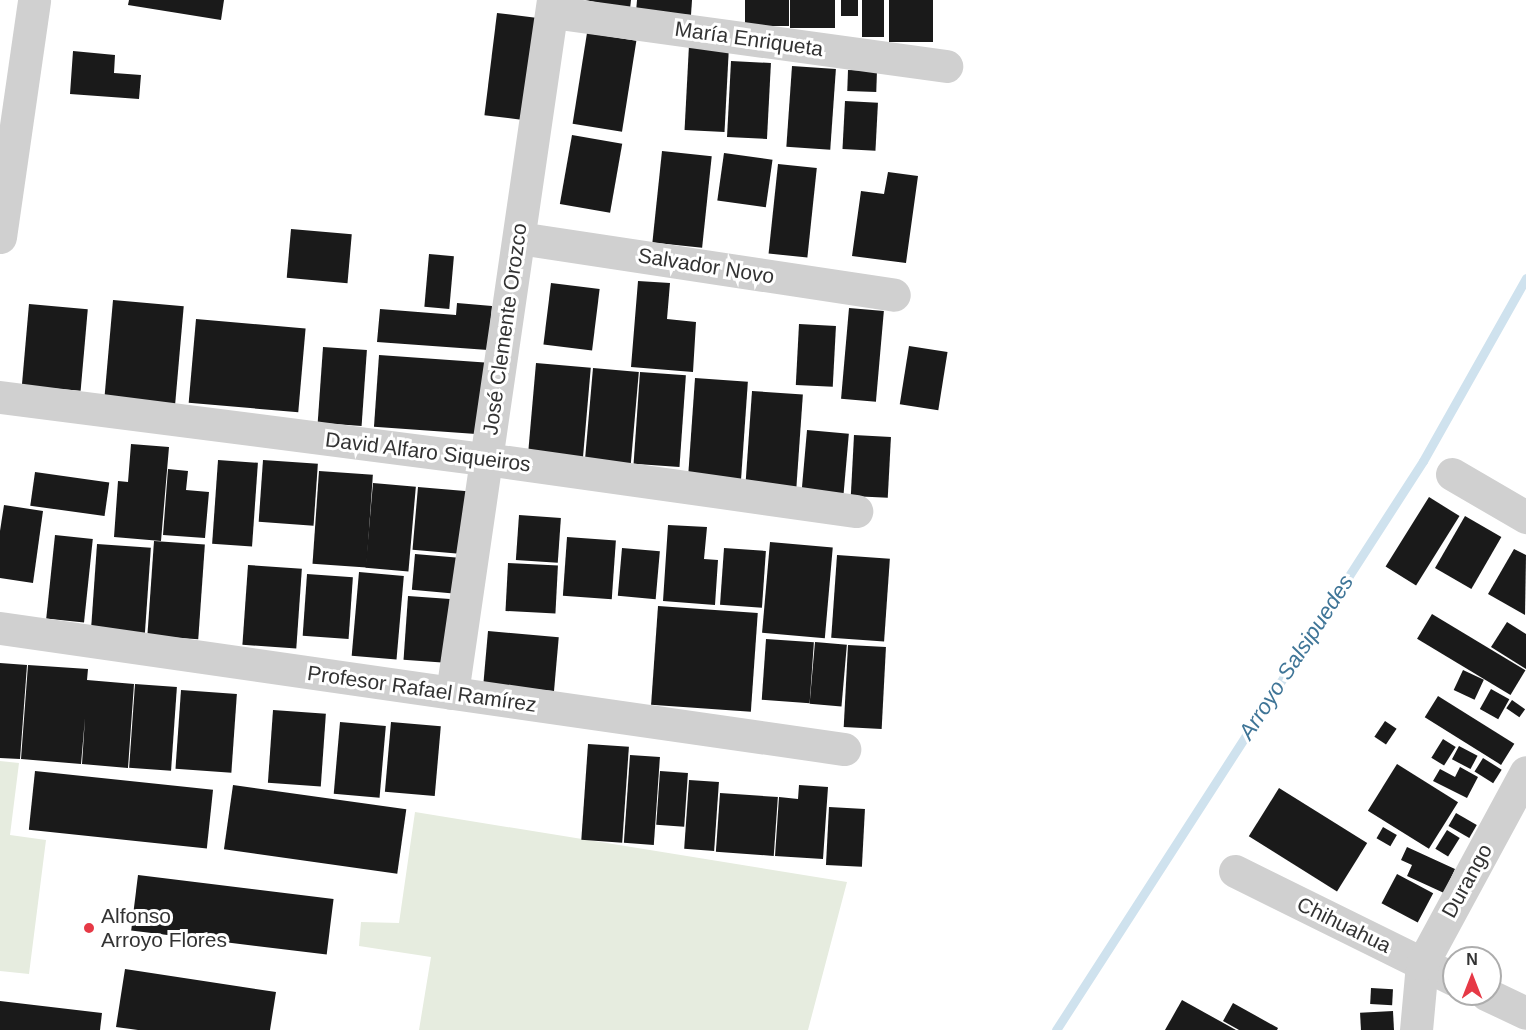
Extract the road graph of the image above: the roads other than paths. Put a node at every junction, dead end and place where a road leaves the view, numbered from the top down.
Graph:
1 (34, 0) edge
2 (553, 6) edge
3 (946, 66) dead end
4 (5, 169) edge
5 (0, 237) edge
6 (519, 238) junction
7 (894, 295) dead end
8 (0, 397) edge
9 (486, 459) junction
10 (1452, 474) dead end
11 (856, 511) dead end
12 (1526, 517) edge
13 (0, 628) edge
14 (452, 693) junction
15 (844, 749) dead end
16 (1526, 772) edge
17 (1235, 871) dead end
18 (1422, 964) junction
19 (1442, 973) edge
20 (1502, 1002) edge
21 (1526, 1013) edge
22 (1416, 1030) edge

1 - 4 street
2 - 3 street, María Enriqueta
2 - 6 street, José Clemente Orozco
4 - 5 street
6 - 7 street, Salvador Novo
6 - 9 street, José Clemente Orozco
8 - 9 street, David Alfaro Siqueiros
9 - 11 street, David Alfaro Siqueiros
9 - 14 street, José Clemente Orozco
10 - 12 street
13 - 14 street, Profesor Rafael Ramírez
14 - 15 street, Profesor Rafael Ramírez
16 - 18 street, Durango
17 - 18 street, Chihuahua
18 - 19 street, Chihuahua
18 - 22 street, Durango
20 - 21 street

